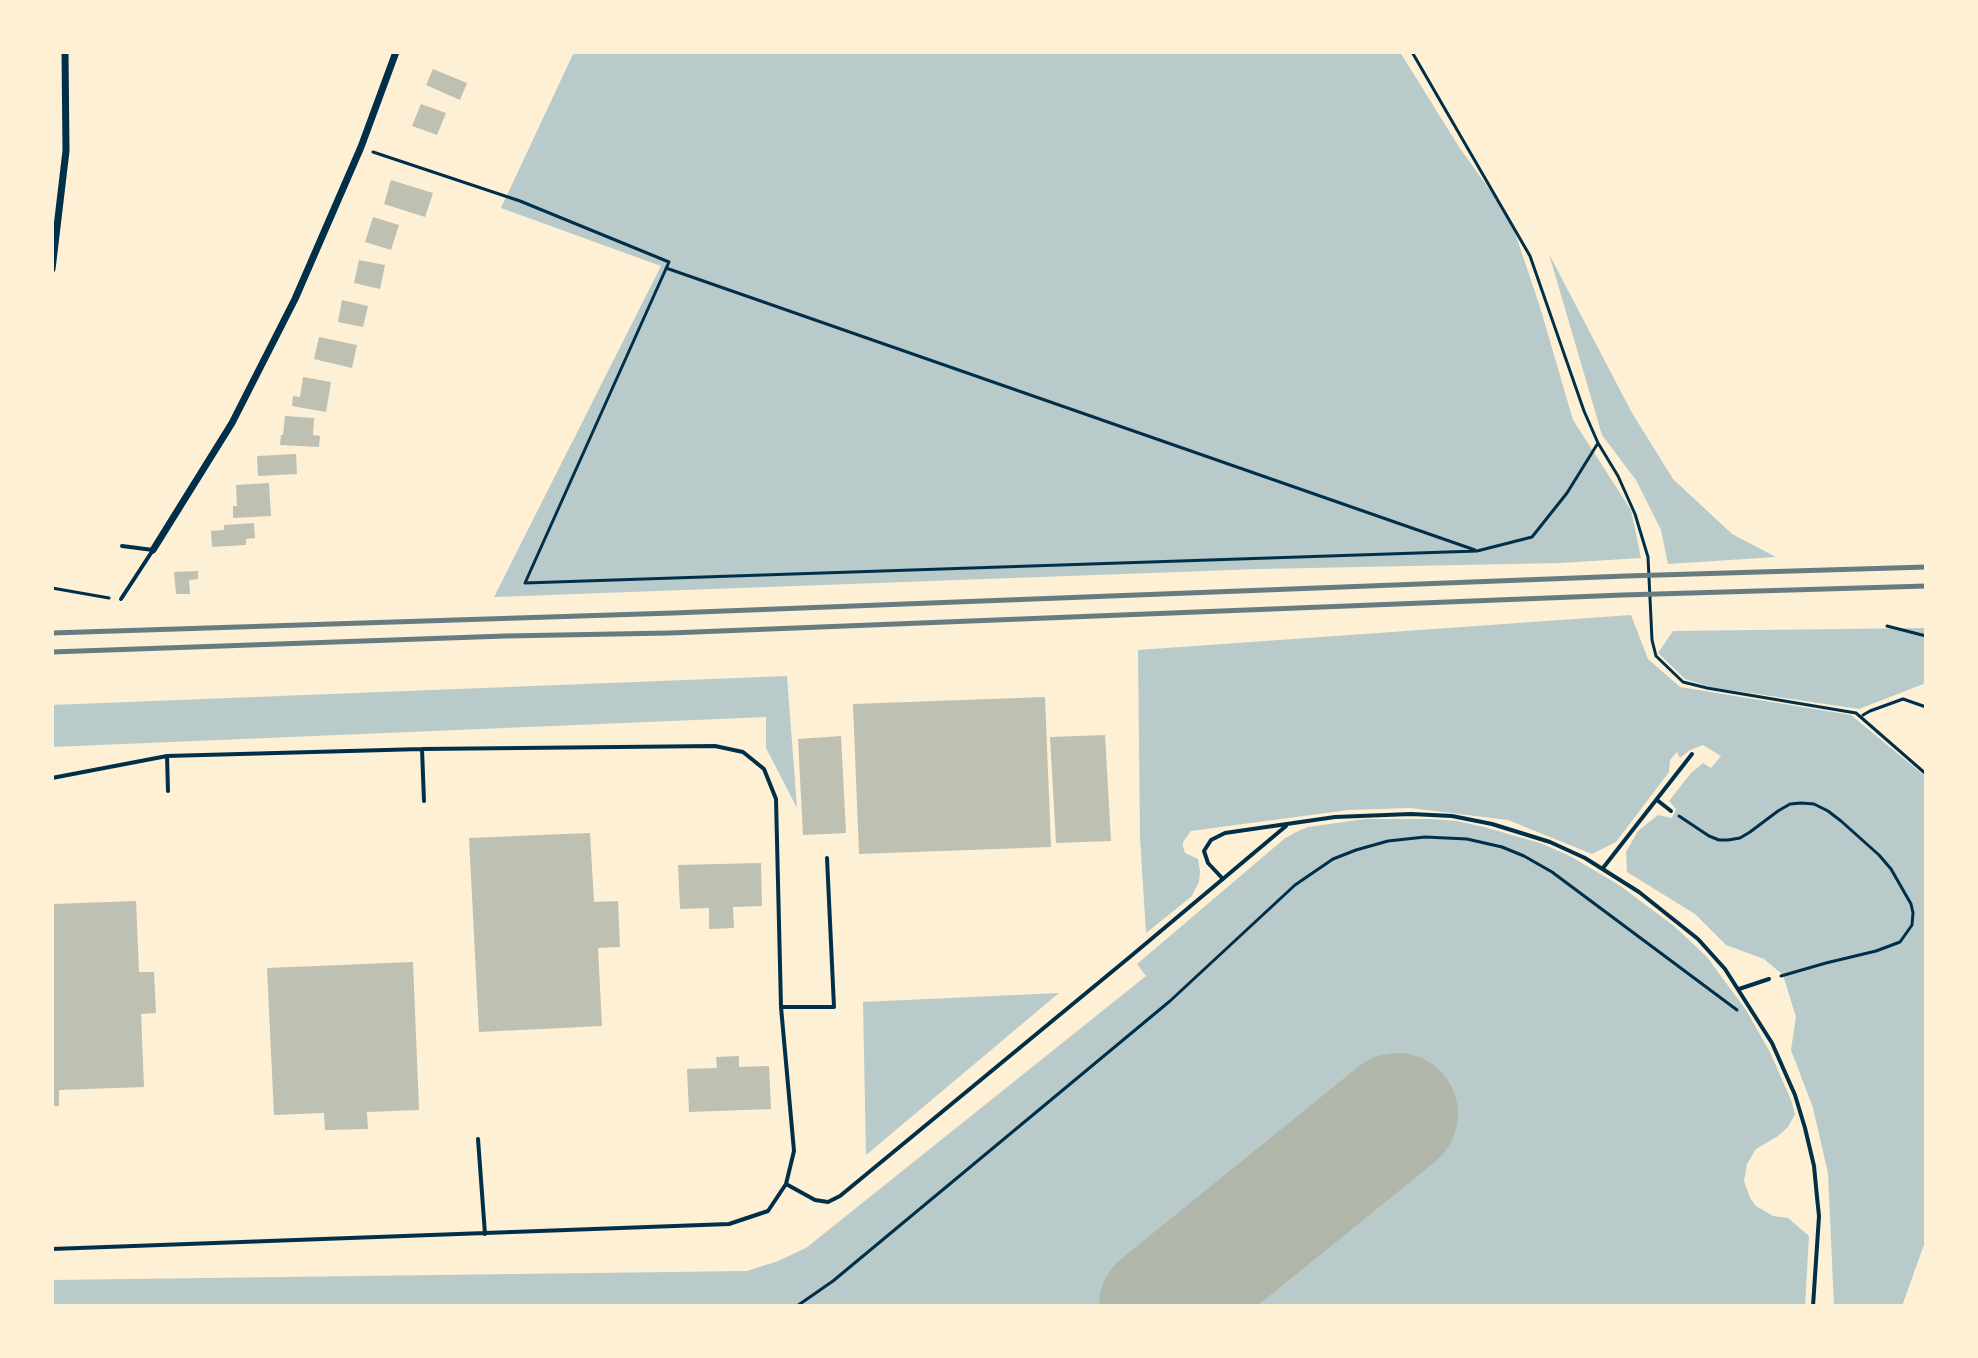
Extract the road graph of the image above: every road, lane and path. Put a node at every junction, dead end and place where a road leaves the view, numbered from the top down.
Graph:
1 (65, 52) edge
2 (396, 52) edge
3 (1412, 52) edge
4 (361, 147) junction
5 (666, 268) junction
6 (52, 269) edge
7 (1598, 443) junction
8 (122, 546) dead end
9 (153, 550) junction
10 (1477, 551) junction
11 (52, 588) edge
12 (121, 599) joint
13 (1887, 626) dead end
14 (1926, 636) edge
15 (1926, 707) edge
16 (1861, 716) junction
17 (422, 749) junction
18 (1692, 754) dead end
19 (167, 756) junction
20 (1926, 774) edge
21 (52, 778) edge
22 (168, 791) dead end
23 (1656, 800) junction
24 (424, 801) dead end
25 (1671, 811) joint
26 (1288, 824) junction
27 (827, 858) dead end
28 (1603, 868) junction
29 (1223, 879) junction
30 (1769, 979) joint
31 (1739, 989) junction
32 (781, 1007) junction
33 (1743, 1015) dead end
34 (478, 1139) dead end
35 (786, 1184) junction
36 (485, 1234) junction
37 (52, 1249) edge
38 (797, 1306) edge
39 (1813, 1306) edge

1 - 6 street
2 - 4 street
3 - 7 path
4 - 5 path
4 - 9 street
5 - 10 path
5 - 10 path
7 - 10 path
7 - 16 path
8 - 9 lane
9 - 12 lane
11 - 12 path
13 - 14 path
15 - 16 path
16 - 20 path
17 - 19 lane
17 - 24 lane
17 - 32 lane
18 - 23 lane
19 - 21 lane
19 - 22 lane
23 - 25 lane
23 - 28 lane
25 - 30 path
26 - 28 lane
26 - 29 lane
26 - 29 lane
27 - 32 lane
28 - 31 lane
29 - 35 lane
30 - 31 lane
31 - 39 lane
32 - 35 lane
33 - 38 path
34 - 36 lane
35 - 36 lane
36 - 37 lane

